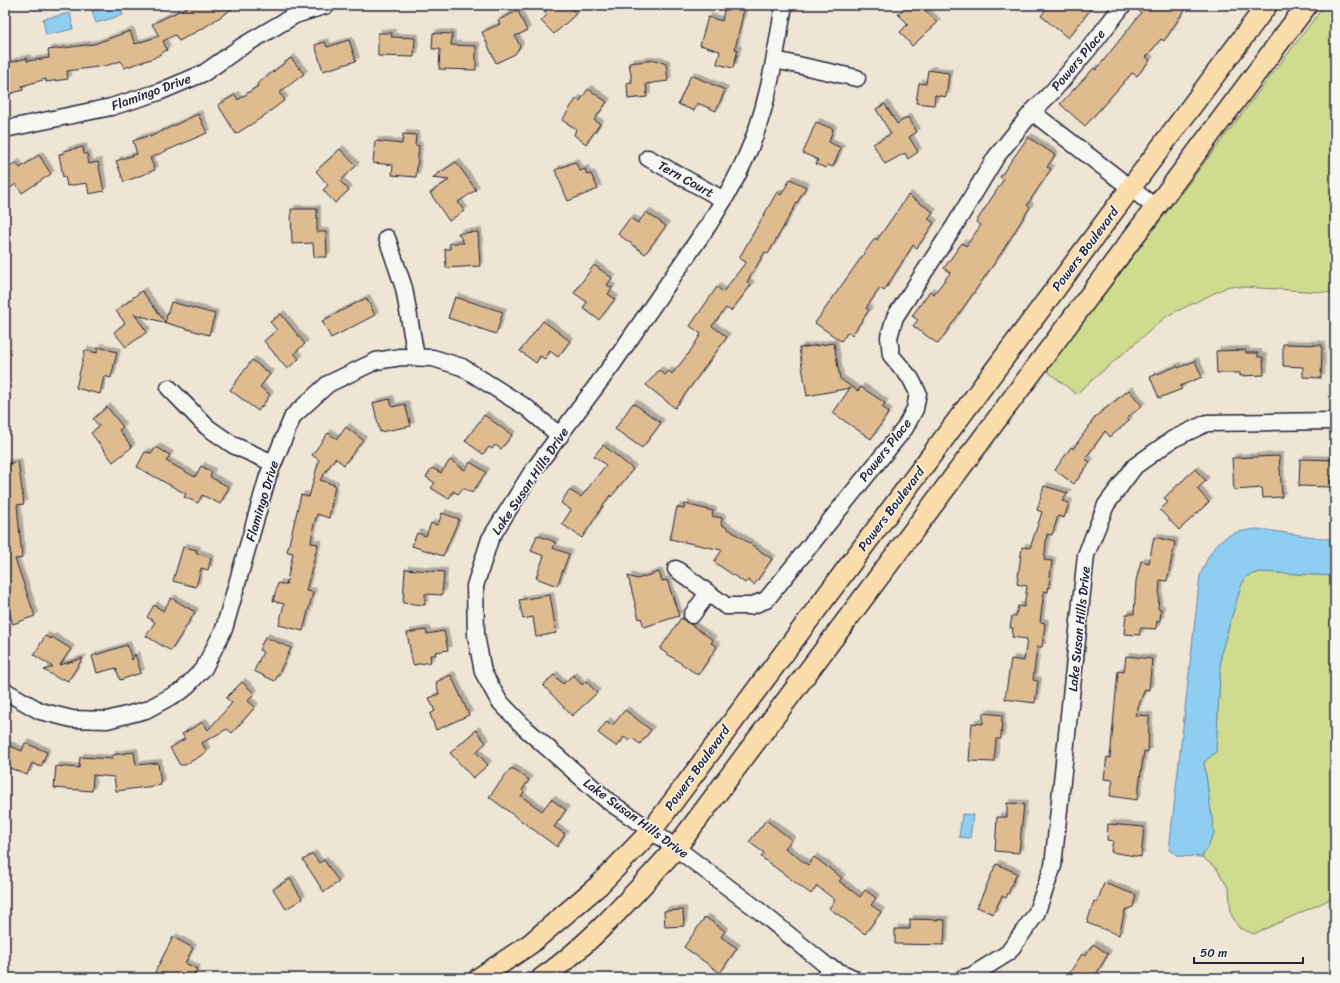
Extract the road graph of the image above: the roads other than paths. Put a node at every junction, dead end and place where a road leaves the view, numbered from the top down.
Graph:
1 (327, 5) edge
2 (784, 5) edge
3 (1122, 5) edge
4 (1267, 5) edge
5 (1307, 5) edge
6 (775, 60) junction
7 (857, 78) dead end
8 (1032, 112) junction
9 (5, 129) edge
10 (648, 158) dead end
11 (1130, 190) junction
12 (724, 200) junction
13 (1155, 207) junction
14 (387, 238) dead end
15 (416, 358) junction
16 (169, 388) dead end
17 (1335, 422) edge
18 (560, 436) junction
19 (272, 463) junction
20 (676, 569) dead end
21 (708, 592) junction
22 (692, 615) dead end
23 (5, 691) edge
24 (652, 830) junction
25 (676, 848) junction
26 (479, 978) edge
27 (542, 978) edge
28 (853, 978) edge
29 (963, 978) edge

1 - 9 street, Flamingo Drive
2 - 6 street, Lake Susan Hills Drive
3 - 8 street, Powers Place
4 - 11 main road, Powers Boulevard
5 - 13 main road
6 - 7 street
6 - 12 street, Lake Susan Hills Drive
8 - 11 street
8 - 21 street, Powers Place
10 - 12 street, Tern Court
11 - 13 street
11 - 24 main road, Powers Boulevard
12 - 18 street, Lake Susan Hills Drive
13 - 25 main road
14 - 15 street
15 - 18 street, Flamingo Drive
15 - 19 street, Flamingo Drive
16 - 19 street
17 - 29 street, Lake Susan Hills Drive
18 - 24 street, Lake Susan Hills Drive
19 - 23 street, Flamingo Drive
20 - 21 street, Powers Place
21 - 22 street
24 - 25 street, Lake Susan Hills Drive
24 - 26 main road, Powers Boulevard
25 - 27 main road
25 - 28 street, Lake Susan Hills Drive

